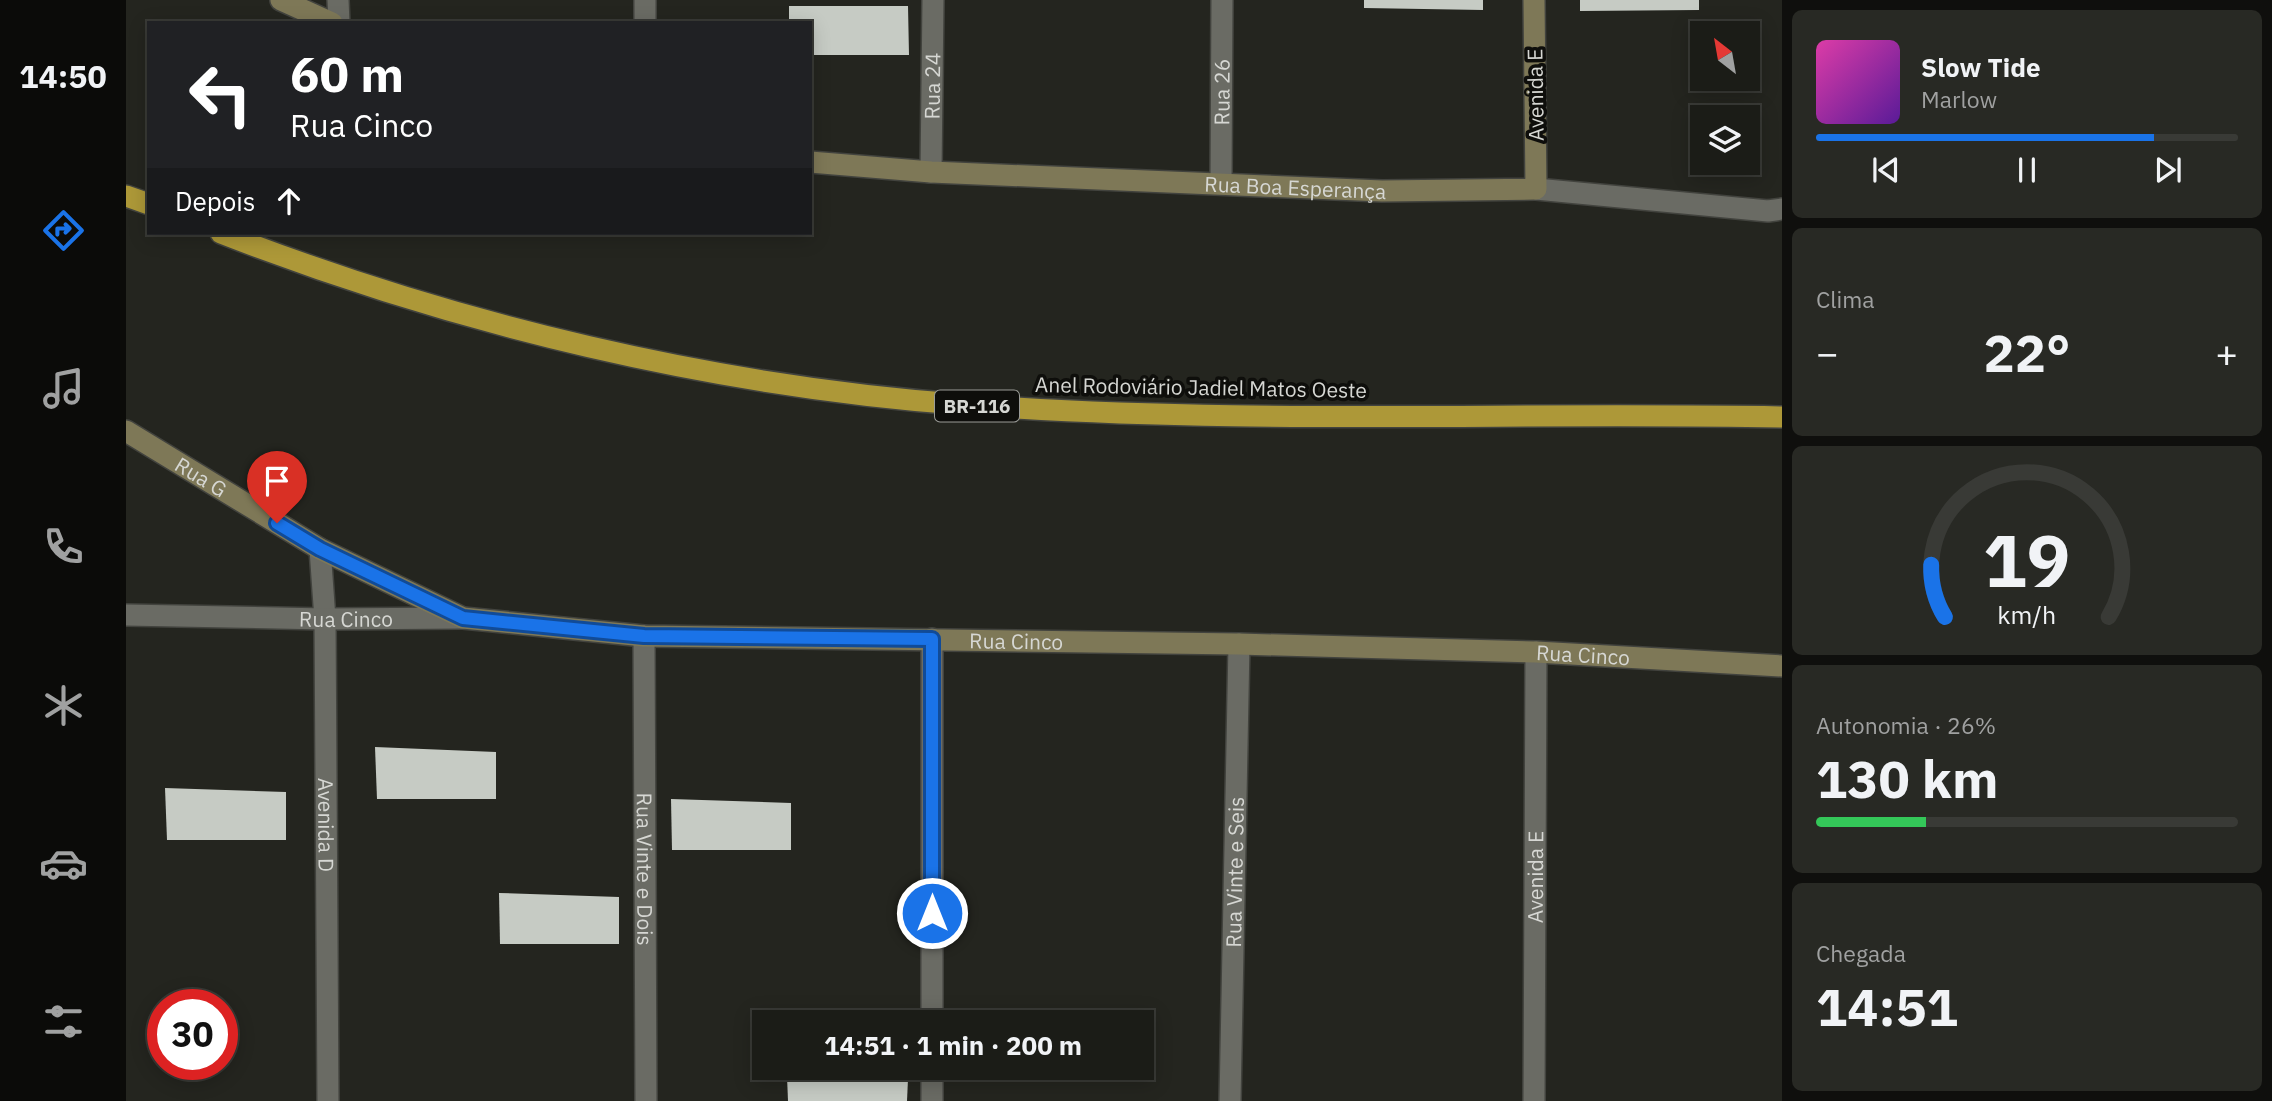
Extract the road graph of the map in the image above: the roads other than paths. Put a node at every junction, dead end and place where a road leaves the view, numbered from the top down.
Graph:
1 (281, 0) edge
2 (338, 0) edge
3 (645, 0) edge
4 (933, 0) edge
5 (1222, 0) edge
6 (1534, 0) edge
7 (328, 21) edge
8 (339, 21) edge
9 (645, 21) edge
10 (812, 162) edge
11 (931, 172) junction
12 (1221, 183) junction
13 (1536, 189) junction
14 (126, 195) edge
15 (147, 203) edge
16 (1782, 209) edge
17 (227, 235) edge
18 (1782, 416) edge
19 (126, 431) edge
20 (320, 549) junction
21 (126, 615) edge
22 (463, 618) junction
23 (325, 619) junction
24 (644, 636) junction
25 (932, 639) junction
26 (1239, 644) junction
27 (1535, 652) junction
28 (1782, 666) edge
29 (932, 1010) edge
30 (932, 1080) edge
31 (328, 1101) edge
32 (646, 1101) edge
33 (932, 1101) edge
34 (1230, 1101) edge
35 (1534, 1101) edge

1 - 7 street
2 - 8 street
3 - 9 street
4 - 11 street, Rua 24
5 - 12 street, Rua 26
6 - 13 street, Avenida E
10 - 11 street, Rua Boa Esperança
11 - 12 street, Rua Boa Esperança
12 - 13 street, Rua Boa Esperança
13 - 16 street, Rua Boa Esperança
14 - 15 highway
17 - 18 highway, Anel Rodoviário Jadiel Matos Oeste / BR-116
19 - 20 street, Rua G
20 - 22 street, Rua G
20 - 23 street, Avenida D
21 - 23 street, Rua Cinco
22 - 23 street, Rua Cinco
22 - 24 street, Rua Cinco
23 - 31 street, Avenida D
24 - 25 street, Rua Cinco
24 - 32 street, Rua Vinte e Dois
25 - 26 street, Rua Cinco
25 - 29 street
26 - 27 street, Rua Cinco
26 - 34 street, Rua Vinte e Seis
27 - 28 street, Rua Cinco
27 - 35 street, Avenida E
30 - 33 street

